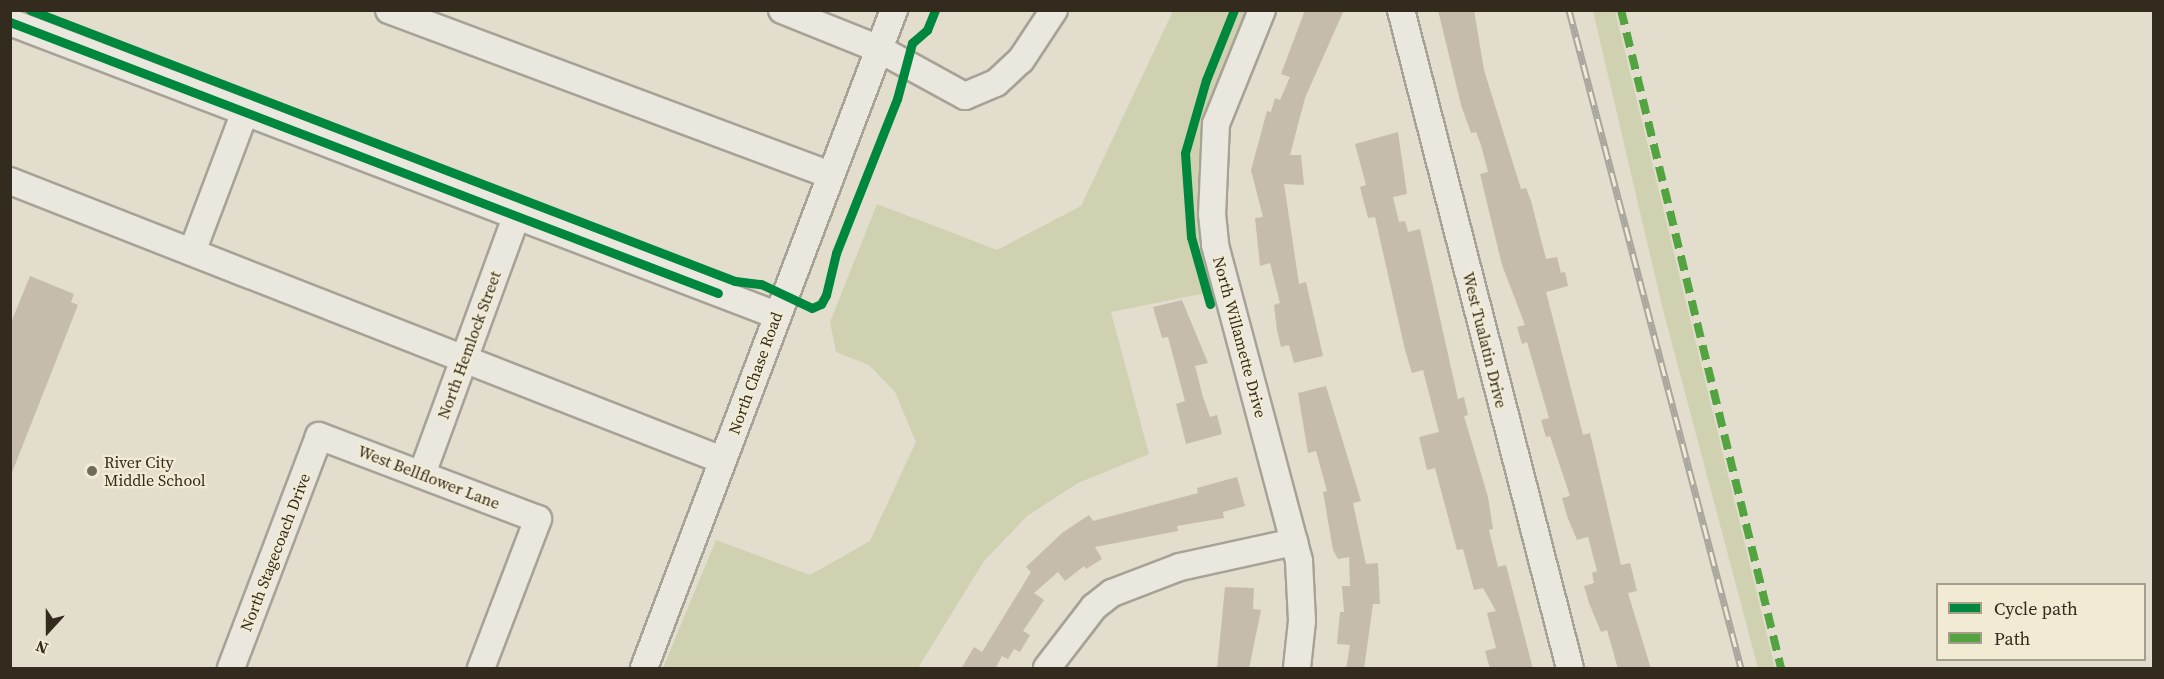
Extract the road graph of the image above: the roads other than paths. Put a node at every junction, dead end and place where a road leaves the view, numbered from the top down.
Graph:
1 (389, 10) edge
2 (782, 10) edge
3 (894, 10) edge
4 (1054, 10) edge
5 (1262, 10) edge
6 (1401, 10) edge
7 (10, 22) edge
8 (879, 48) junction
9 (245, 112) junction
10 (830, 175) junction
11 (10, 181) edge
12 (516, 217) junction
13 (192, 252) junction
14 (776, 315) junction
15 (464, 358) junction
16 (319, 436) joint
17 (722, 460) junction
18 (422, 474) junction
19 (1294, 543) junction
20 (231, 669) edge
21 (481, 669) edge
22 (644, 669) edge
23 (1047, 669) edge
24 (1297, 669) edge
25 (1569, 669) edge

1 - 10 street
2 - 8 street
3 - 8 street, North Chase Road
4 - 8 street
5 - 19 street, North Willamette Drive
6 - 25 street, West Tualatin Drive
7 - 9 street
8 - 10 street, North Chase Road
9 - 12 street
9 - 13 street
10 - 14 street, North Chase Road
11 - 13 street
12 - 14 street
12 - 15 street, North Hemlock Street
13 - 15 street
14 - 17 street, North Chase Road
15 - 17 street
15 - 18 street, North Hemlock Street
16 - 18 street, West Bellflower Lane
16 - 20 street, North Stagecoach Drive
17 - 22 street, North Chase Road
18 - 21 street, West Bellflower Lane
19 - 23 street
19 - 24 street, North Willamette Drive

